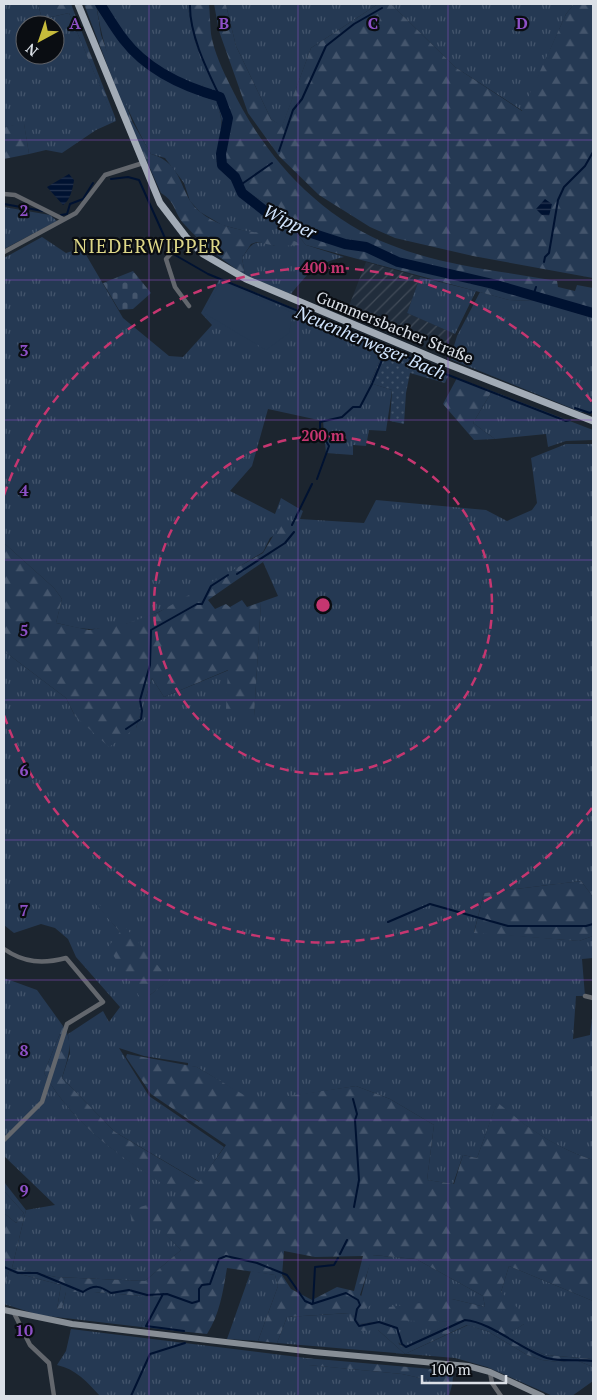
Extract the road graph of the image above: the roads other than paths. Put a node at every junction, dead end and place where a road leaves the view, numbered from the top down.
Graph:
1 (78, 4) edge
2 (143, 163) junction
3 (4, 194) edge
4 (63, 219) junction
5 (186, 238) junction
6 (4, 252) edge
7 (188, 306) dead end
8 (593, 421) edge
9 (4, 949) edge
10 (585, 996) dead end
11 (593, 998) edge
12 (4, 1140) edge
13 (4, 1310) edge
14 (14, 1313) junction
15 (490, 1372) junction
16 (54, 1396) edge
17 (501, 1396) edge
18 (542, 1396) edge

1 - 2 main road, Gummersbacher Straße
2 - 4 street
2 - 5 main road, Gummersbacher Straße
3 - 4 street
4 - 6 street
5 - 7 street
5 - 8 main road, Gummersbacher Straße
9 - 12 street
10 - 11 street
13 - 14 main road
14 - 15 main road
14 - 16 street
15 - 17 street
15 - 18 main road

